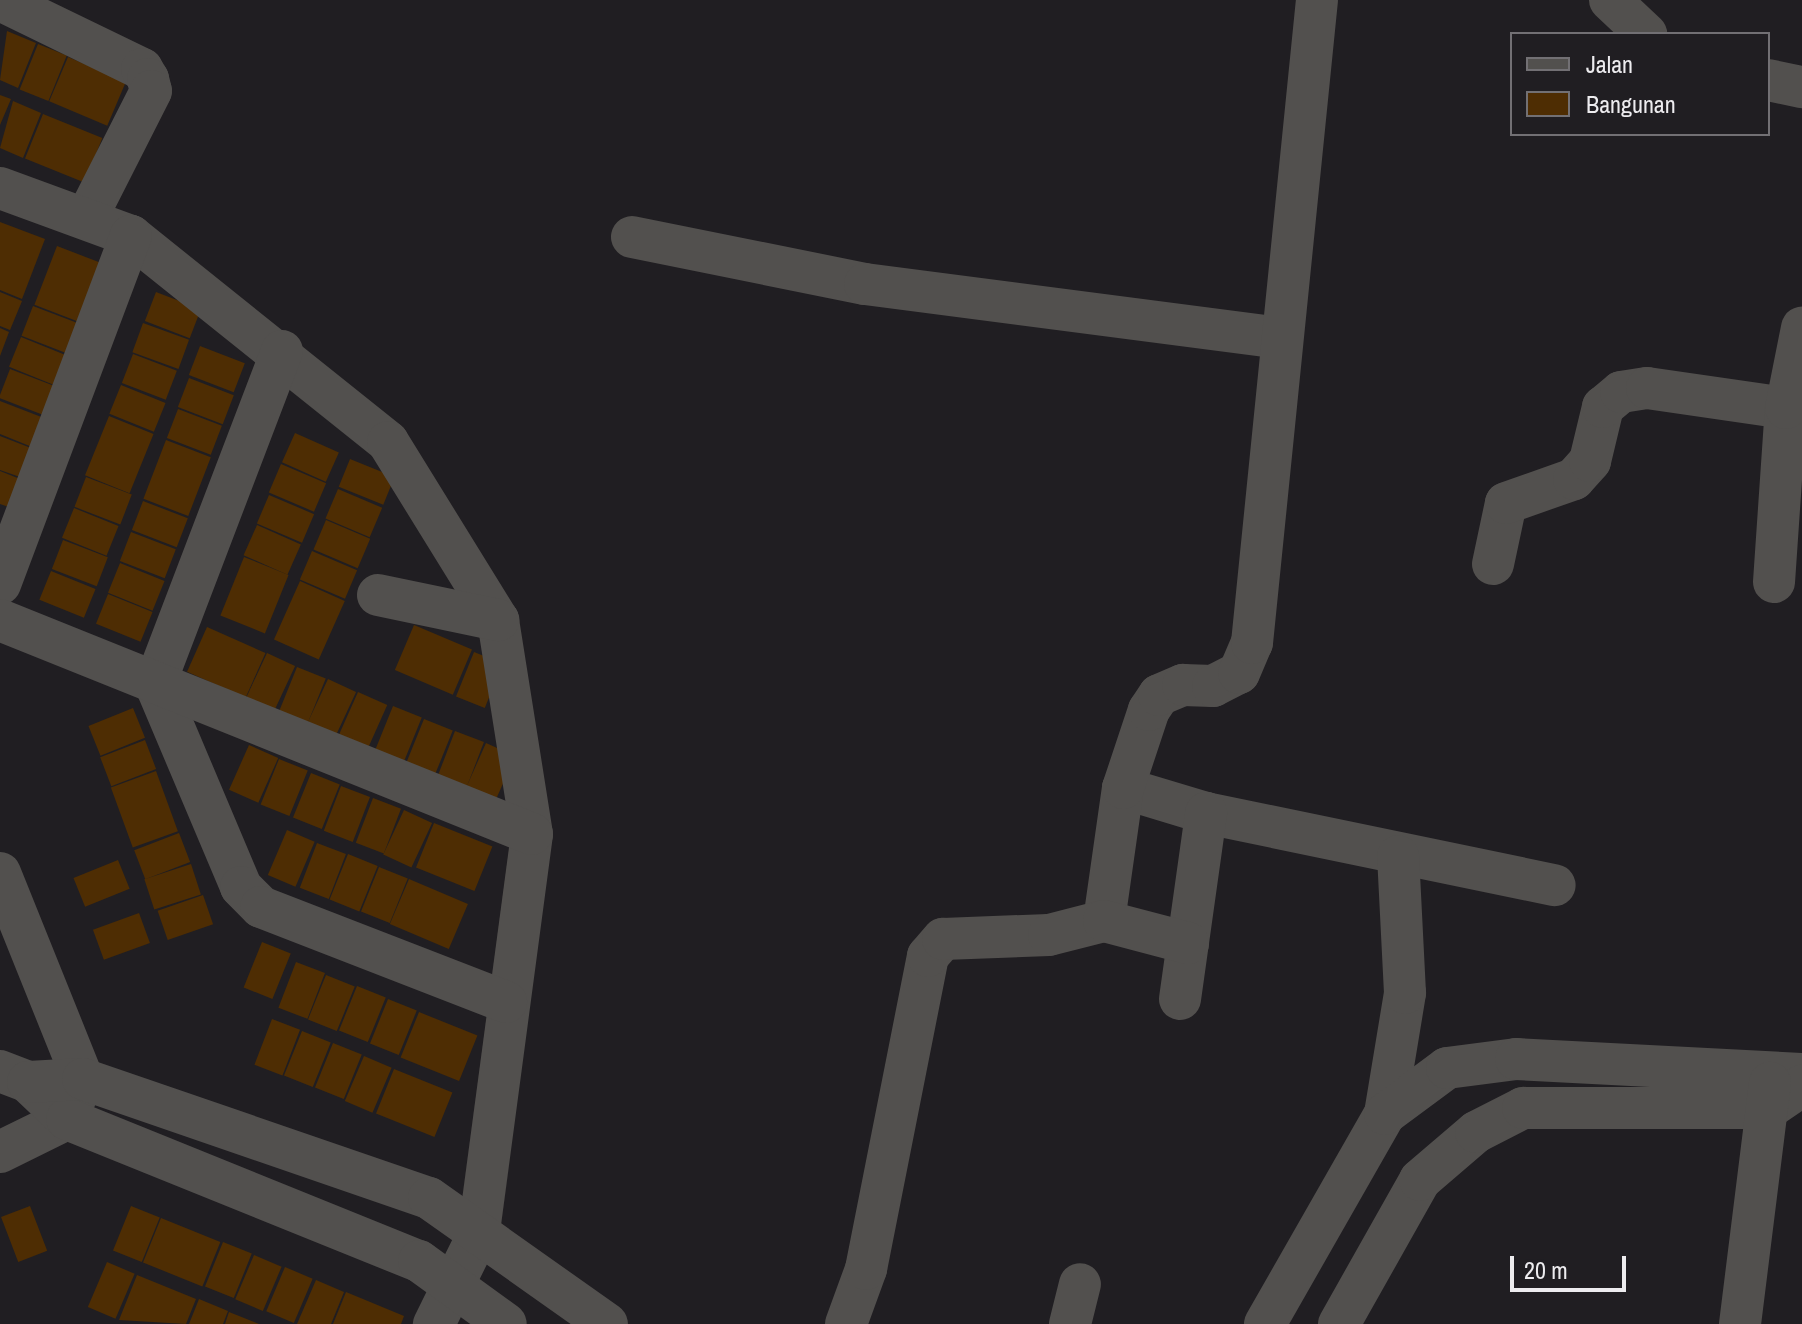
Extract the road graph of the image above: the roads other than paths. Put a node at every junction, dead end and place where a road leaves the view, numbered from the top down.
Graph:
1 (0, 0) edge
2 (1317, 0) edge
3 (1610, 0) edge
4 (1644, 32) edge
5 (1770, 80) edge
6 (1802, 87) edge
7 (0, 188) edge
8 (87, 217) junction
9 (131, 236) junction
10 (632, 237) dead end
11 (1802, 328) edge
12 (1281, 338) junction
13 (282, 351) junction
14 (1786, 408) junction
15 (1493, 564) dead end
16 (1774, 582) dead end
17 (0, 584) edge
18 (378, 595) dead end
19 (0, 620) edge
20 (498, 620) junction
21 (155, 683) junction
22 (1123, 788) junction
23 (1206, 813) junction
24 (532, 834) junction
25 (1398, 856) junction
26 (0, 873) edge
27 (1555, 885) dead end
28 (1104, 921) junction
29 (1188, 943) junction
30 (1180, 999) dead end
31 (506, 1002) junction
32 (14, 1076) edge
33 (83, 1079) junction
34 (1786, 1085) edge
35 (1385, 1114) junction
36 (67, 1119) junction
37 (0, 1152) edge
38 (479, 1233) junction
39 (1307, 1245) junction
40 (1365, 1275) junction
41 (451, 1279) junction
42 (1080, 1284) dead end
43 (434, 1324) edge
44 (506, 1324) edge
45 (607, 1324) edge
46 (846, 1324) edge
47 (1070, 1324) edge
48 (1265, 1324) edge
49 (1339, 1324) edge
50 (1740, 1324) edge

1 - 8 street
2 - 12 street
3 - 4 street
5 - 6 street
7 - 8 street
8 - 9 street
9 - 13 street
9 - 17 street
10 - 12 street
11 - 14 street
12 - 22 street
13 - 20 street
13 - 21 street
14 - 15 street
14 - 16 street
18 - 20 street
19 - 21 street
20 - 24 street
21 - 24 street
21 - 31 street
22 - 23 street
22 - 28 street
23 - 25 street
23 - 29 street
24 - 31 street
25 - 27 street
25 - 35 street
26 - 33 street
28 - 29 street
28 - 46 street
29 - 30 street
31 - 38 street
32 - 33 street
32 - 36 street
33 - 36 street
33 - 38 street
34 - 35 street
34 - 40 street
34 - 50 street
35 - 39 street
36 - 37 street
36 - 41 street
38 - 41 street
38 - 45 street
39 - 40 street
39 - 48 street
40 - 49 street
41 - 43 street
41 - 44 street
42 - 47 street

